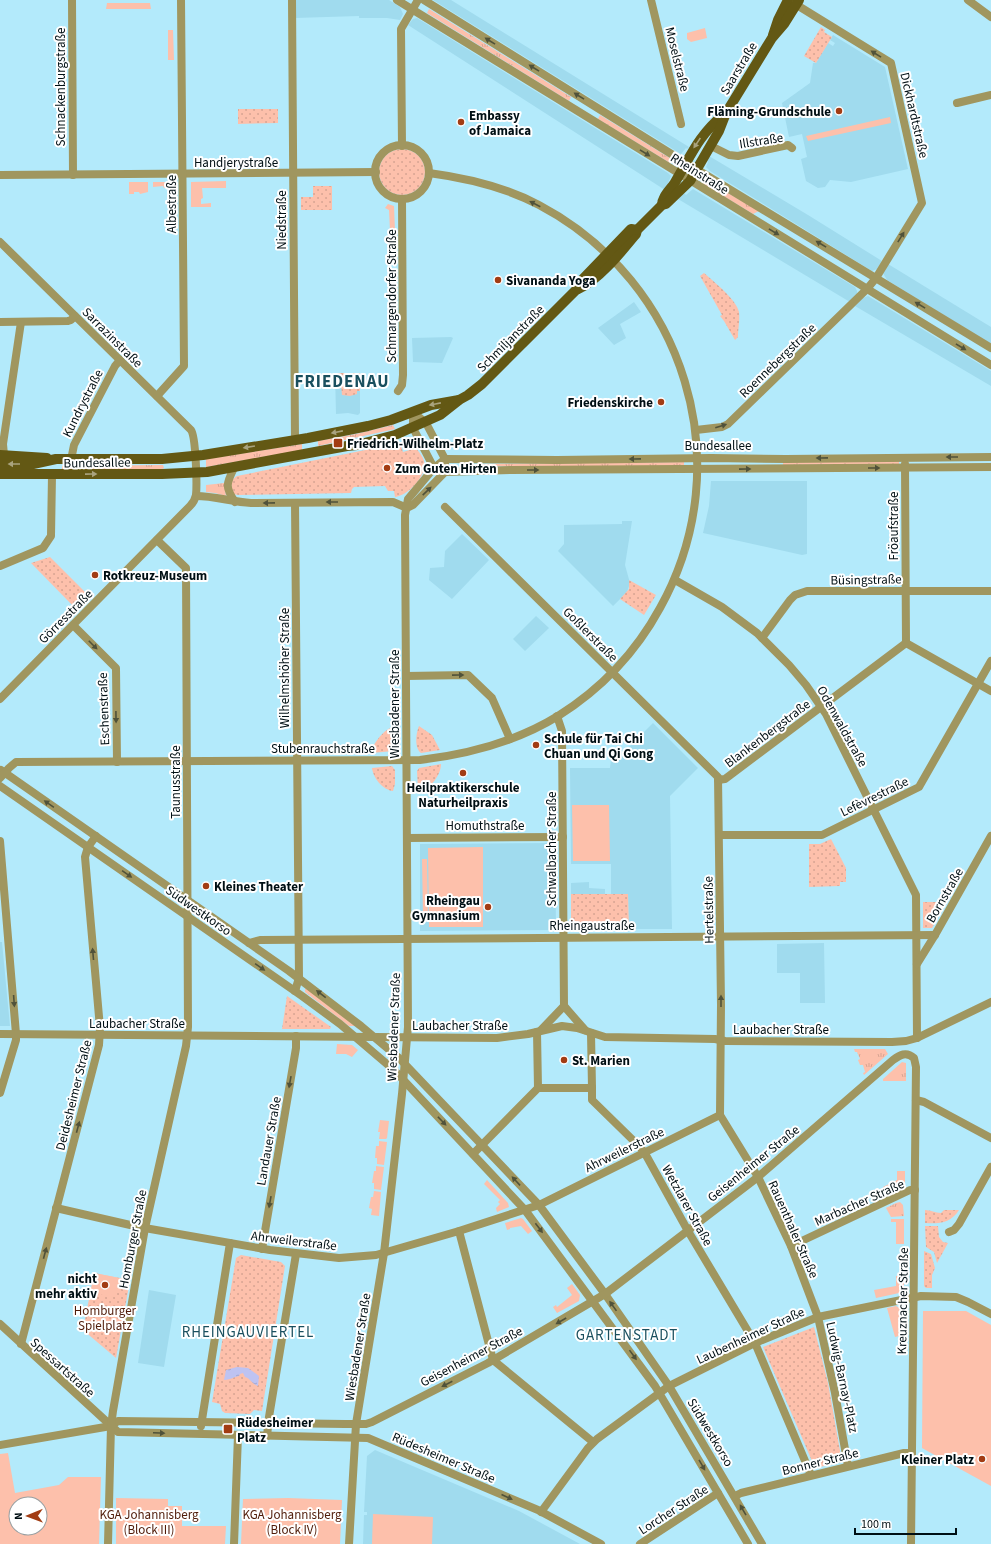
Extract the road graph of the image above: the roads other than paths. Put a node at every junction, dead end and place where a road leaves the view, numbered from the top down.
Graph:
1 (72, 0) edge
2 (181, 0) edge
3 (292, 0) edge
4 (397, 0) edge
5 (418, 0) edge
6 (424, 0) edge
7 (651, 0) edge
8 (968, 0) edge
9 (793, 1) edge
10 (413, 10) junction
11 (991, 17) edge
12 (991, 96) edge
13 (957, 104) dead end
14 (598, 108) junction
15 (726, 113) junction
16 (591, 120) junction
17 (681, 124) dead end
18 (402, 146) junction
19 (711, 146) junction
20 (792, 148) dead end
21 (686, 162) junction
22 (697, 169) junction
23 (376, 172) junction
24 (292, 173) junction
25 (429, 173) junction
26 (182, 174) junction
27 (679, 174) junction
28 (0, 175) edge
29 (73, 175) junction
30 (690, 181) junction
31 (402, 199) junction
32 (662, 205) junction
33 (0, 242) edge
34 (607, 254) junction
35 (876, 278) junction
36 (867, 289) junction
37 (75, 316) junction
38 (0, 322) edge
39 (21, 322) junction
40 (991, 348) edge
41 (120, 360) junction
42 (991, 365) edge
43 (398, 391) dead end
44 (156, 396) junction
45 (458, 400) junction
46 (413, 412) junction
47 (426, 423) junction
48 (413, 428) junction
49 (696, 430) junction
50 (295, 440) junction
51 (194, 456) junction
52 (905, 457) junction
53 (991, 457) edge
54 (1, 458) edge
55 (697, 458) junction
56 (167, 459) junction
57 (445, 459) junction
58 (71, 460) junction
59 (991, 467) edge
60 (234, 468) junction
61 (434, 468) junction
62 (905, 468) junction
63 (697, 469) junction
64 (445, 472) junction
65 (195, 473) junction
66 (0, 474) edge
67 (168, 474) junction
68 (22, 475) junction
69 (52, 475) junction
70 (0, 480) edge
71 (196, 496) junction
72 (235, 502) junction
73 (295, 502) junction
74 (445, 507) dead end
75 (407, 508) junction
76 (157, 540) junction
77 (0, 566) edge
78 (675, 580) junction
79 (906, 590) junction
80 (991, 591) edge
81 (73, 625) junction
82 (762, 638) junction
83 (906, 643) junction
84 (991, 661) edge
85 (613, 672) junction
86 (406, 676) junction
87 (978, 684) junction
88 (991, 691) edge
89 (0, 699) edge
90 (822, 707) junction
91 (557, 716) junction
92 (510, 739) junction
93 (297, 760) junction
94 (406, 760) junction
95 (187, 761) junction
96 (117, 762) junction
97 (1, 773) edge
98 (718, 780) junction
99 (0, 786) edge
100 (873, 810) junction
101 (96, 836) junction
102 (719, 836) junction
103 (991, 836) edge
104 (563, 837) junction
105 (407, 838) junction
106 (0, 841) edge
107 (88, 847) junction
108 (988, 850) edge
109 (187, 900) junction
110 (188, 917) junction
111 (917, 935) junction
112 (935, 935) junction
113 (720, 936) junction
114 (564, 938) junction
115 (298, 939) junction
116 (407, 939) junction
117 (250, 943) junction
118 (917, 964) junction
119 (299, 978) junction
120 (295, 991) junction
121 (991, 1002) edge
122 (564, 1006) junction
123 (538, 1032) junction
124 (589, 1033) junction
125 (0, 1034) edge
126 (16, 1034) junction
127 (100, 1035) junction
128 (188, 1036) junction
129 (296, 1036) junction
130 (354, 1036) junction
131 (374, 1036) junction
132 (407, 1037) junction
133 (917, 1038) junction
134 (720, 1040) junction
135 (914, 1058) joint
136 (405, 1064) junction
137 (403, 1080) junction
138 (538, 1088) junction
139 (592, 1088) junction
140 (0, 1093) edge
141 (916, 1100) junction
142 (720, 1115) junction
143 (991, 1138) edge
144 (482, 1144) junction
145 (644, 1152) junction
146 (473, 1154) junction
147 (991, 1167) edge
148 (758, 1177) junction
149 (915, 1190) junction
150 (538, 1205) junction
151 (56, 1208) junction
152 (525, 1210) junction
153 (145, 1228) junction
154 (458, 1231) junction
155 (688, 1231) junction
156 (949, 1232) dead end
157 (230, 1243) junction
158 (791, 1246) junction
159 (262, 1249) junction
160 (384, 1253) junction
161 (296, 1254) junction
162 (605, 1294) junction
163 (914, 1297) junction
164 (594, 1301) junction
165 (991, 1314) edge
166 (818, 1317) junction
167 (0, 1324) edge
168 (755, 1343) junction
169 (21, 1344) junction
170 (493, 1360) junction
171 (669, 1386) junction
172 (659, 1393) junction
173 (202, 1422) junction
174 (268, 1423) junction
175 (356, 1424) junction
176 (111, 1426) junction
177 (198, 1434) junction
178 (238, 1435) junction
179 (267, 1436) junction
180 (355, 1438) junction
181 (593, 1442) junction
182 (0, 1445) edge
183 (912, 1453) junction
184 (848, 1466) junction
185 (811, 1475) junction
186 (733, 1493) junction
187 (720, 1495) junction
188 (541, 1512) junction
189 (108, 1544) edge
190 (234, 1544) edge
191 (349, 1544) edge
192 (601, 1544) edge
193 (640, 1544) edge
194 (748, 1544) edge
195 (762, 1544) edge
196 (911, 1544) edge

1 - 29 street, Schnackenburgstraße
2 - 26 street, Albestraße
3 - 24 street, Niedstraße
4 - 10 street, Rheinstraße
5 - 10 street
14 -> 6 street, Rheinstraße
7 - 17 street, Moselstraße
8 - 11 street
9 - 15 main road, Saarstraße
35 -> 9 street, Dickhardtstraße
10 - 16 street, Rheinstraße
10 - 18 street
12 - 13 street
14 - 16 street
14 - 21 street, Rheinstraße
15 - 19 main road, Saarstraße
15 -> 21 main road, Saarstraße
16 -> 27 street, Rheinstraße
18 - 23 street
18 - 25 street
19 - 20 street, Illstraße
19 - 22 main road, Saarstraße
21 - 22 street, Rheinstraße
21 - 27 main road, Schmiljanstraße
22 - 30 main road, Saarstraße
35 -> 22 street, Rheinstraße
23 - 24 street, Handjerystraße
23 - 31 street
24 - 26 street, Handjerystraße
24 - 50 street, Niedstraße
25 - 31 street
34 -> 25 street
26 - 29 street, Handjerystraße
26 - 44 street, Albestraße
27 - 30 street, Rheinstraße
27 - 32 main road, Schmiljanstraße
28 - 29 street, Handjerystraße
30 - 32 main road, Schmiljanstraße
30 -> 36 street, Rheinstraße
31 - 43 street, Schmargendorfer Straße
32 - 34 main road, Schmiljanstraße
33 - 37 street, Sarrazinstraße
34 - 45 main road, Schmiljanstraße
34 - 49 street
35 - 36 street, Dickhardtstraße
40 -> 35 street, Rheinstraße
36 -> 42 street, Rheinstraße
49 -> 36 street, Roennebergstraße
37 - 39 street
37 - 41 street, Sarrazinstraße
38 - 39 street
39 - 54 street
41 - 44 street, Sarrazinstraße
41 - 58 street, Kundrystraße
44 - 51 street, Sarrazinstraße
45 -> 46 main road, Schmiljanstraße
45 - 47 main road, Schmiljanstraße
46 - 47 street
46 - 48 street
46 -> 50 main road
47 - 48 main road
47 - 57 street
48 - 60 main road
48 - 61 street
49 - 55 street
50 -> 51 main road
51 - 56 main road, Bundesallee
51 - 65 street, Sarrazinstraße
53 -> 52 street, Bundesallee
52 -> 55 street, Bundesallee
52 - 62 street, Fröaufstraße
58 -> 54 main road, Bundesallee
55 -> 57 street, Bundesallee
55 - 63 street, Stubenrauchstraße
56 - 58 main road, Bundesallee
56 - 67 main road
57 - 61 street
57 - 64 street
59 - 62 street, Bundesallee
60 - 65 main road
60 - 72 street
61 - 64 street
61 - 75 street
63 -> 62 street, Bundesallee
62 - 79 street, Fröaufstraße
64 -> 63 street, Bundesallee
63 - 78 street, Stubenrauchstraße
75 -> 64 street
65 - 67 main road, Bundesallee
65 - 71 street
66 - 68 main road, Bundesallee
69 -> 67 main road, Bundesallee
68 - 69 main road, Bundesallee
68 - 70 main road
69 - 77 street
71 - 72 street
71 - 76 street, Görresstraße
73 -> 72 street
75 -> 73 street
73 - 93 street, Wilhelmshöher Straße
74 - 85 street, Goßlerstraße
75 - 86 street, Wiesbadener Straße
76 - 81 street, Görresstraße
76 - 95 street, Taunusstraße
78 - 82 street, Odenwaldstraße
78 - 85 street, Stubenrauchstraße
79 - 80 street, Büsingstraße
79 - 82 street, Büsingstraße
79 - 83 street, Fröaufstraße
81 - 89 street, Görresstraße
81 -> 96 street, Eschenstraße
82 - 90 street, Odenwaldstraße
83 - 87 street
83 - 90 street, Blankenbergstraße
84 - 87 street, Lefèvrestraße
85 - 91 street, Stubenrauchstraße
85 - 98 street, Goßlerstraße
86 -> 92 street
86 - 94 street, Wiesbadener Straße
87 - 88 street
87 - 100 street, Lefèvrestraße
90 - 98 street, Blankenbergstraße
90 - 100 street, Odenwaldstraße
91 - 92 street, Stubenrauchstraße
91 - 104 street, Schwalbacher Straße
92 - 94 street, Stubenrauchstraße
93 - 94 street, Stubenrauchstraße
93 - 95 street, Stubenrauchstraße
93 - 115 street, Wilhelmshöher Straße
94 - 105 street, Wiesbadener Straße
95 - 96 street, Stubenrauchstraße
95 - 109 street, Taunusstraße
96 - 97 street, Stubenrauchstraße
101 -> 97 street, Südwestkorso
98 - 102 street, Hertelstraße
99 - 107 street, Südwestkorso
100 - 102 street, Lefèvrestraße
100 - 111 street, Odenwaldstraße
101 - 107 street
101 - 109 street, Südwestkorso
102 - 113 street, Hertelstraße
103 - 108 street, Bornstraße
104 - 105 street, Homuthstraße
104 - 114 street, Schwalbacher Straße
105 - 116 street, Wiesbadener Straße
106 -> 126 street
107 -> 110 street, Südwestkorso
127 -> 107 street, Deidesheimer Straße
108 - 112 street, Bornstraße
109 - 110 street, Taunusstraße
109 - 117 street, Südwestkorso
110 -> 120 street, Südwestkorso
110 - 128 street, Taunusstraße
111 - 112 street, Rheingaustraße
111 - 113 street, Rheingaustraße
111 - 118 street
112 - 118 street, Bornstraße
113 - 114 street, Rheingaustraße
134 -> 113 street, Hertelstraße
114 - 116 street, Rheingaustraße
114 - 122 street, Schwalbacher Straße
115 - 116 street, Rheingaustraße
115 - 117 street, Rheingaustraße
115 - 119 street, Wilhelmshöher Straße
116 - 132 street, Wiesbadener Straße
117 - 119 street, Südwestkorso
118 - 133 street
119 - 120 street
131 -> 119 street, Südwestkorso
120 - 130 street, Südwestkorso
121 - 133 street, Laubacher Straße
122 - 123 street
122 - 124 street
123 - 124 street, Laubacher Straße
123 - 132 street, Laubacher Straße
123 - 138 street
124 - 134 street, Laubacher Straße
124 - 139 street, Wetzlarer Straße
125 - 126 street, Laubacher Straße
126 - 127 street, Laubacher Straße
126 - 140 street
127 - 128 street, Laubacher Straße
151 -> 127 street, Deidesheimer Straße
128 - 129 street, Laubacher Straße
128 - 153 street, Homburger Straße
129 - 130 street, Laubacher Straße
129 -> 159 street, Landauer Straße
130 - 131 street, Laubacher Straße
130 - 137 street, Südwestkorso
131 - 132 street, Laubacher Straße
131 - 136 street, Südwestkorso
132 - 136 street, Wiesbadener Straße
133 - 134 street, Laubacher Straße
134 - 142 street
135 - 141 street, Kreuznacher Straße
135 - 148 street, Geisenheimer Straße
136 - 137 street, Wiesbadener Straße
136 - 144 street, Südwestkorso
137 -> 146 street, Südwestkorso
137 - 160 street, Wiesbadener Straße
138 - 139 street
138 - 144 street
139 - 145 street, Wetzlarer Straße
141 - 143 street
141 - 149 street, Kreuznacher Straße
142 - 145 street, Ahrweilerstraße
142 - 148 street, Rauenthaler Straße
144 - 146 street
150 -> 144 street, Südwestkorso
145 - 150 street, Ahrweilerstraße
145 - 155 street, Wetzlarer Straße
146 - 152 street, Südwestkorso
147 - 156 street
148 - 155 street, Geisenheimer Straße
148 - 158 street, Rauenthaler Straße
149 - 158 street, Marbacher Straße
149 - 163 street, Kreuznacher Straße
150 - 152 street
150 - 162 street, Südwestkorso
151 - 153 street, Ahrweilerstraße
169 -> 151 street, Deidesheimer Straße
152 - 154 street, Ahrweilerstraße
152 -> 164 street, Südwestkorso
153 - 157 street, Ahrweilerstraße
153 - 176 street, Homburger Straße
154 - 160 street, Ahrweilerstraße
154 - 170 street
155 - 162 street, Geisenheimer Straße
155 - 168 street, Wetzlarer Straße
157 - 159 street, Ahrweilerstraße
157 - 173 street
158 - 166 street, Rauenthaler Straße
159 - 161 street, Ahrweilerstraße
160 - 161 street, Ahrweilerstraße
160 - 175 street, Wiesbadener Straße
161 - 174 street
162 - 164 street
171 -> 162 street, Südwestkorso
163 - 165 street, Laubenheimer Straße
163 - 166 street, Laubenheimer Straße
163 - 183 street, Kreuznacher Straße
164 -> 170 street, Geisenheimer Straße
164 -> 172 street, Südwestkorso
166 - 168 street, Laubenheimer Straße
166 - 184 street, Ludwig-Barnay-Platz
167 - 169 street, Spessartstraße
168 - 171 street, Laubenheimer Straße
168 - 185 street
169 - 176 street, Spessartstraße
170 -> 175 street, Geisenheimer Straße
170 - 181 street
171 - 172 street
171 - 186 street, Südwestkorso
172 - 181 street
172 -> 187 street, Südwestkorso
173 - 174 street
173 - 176 street
173 - 177 street
174 - 175 street
174 - 179 street
175 - 180 street, Wiesbadener Straße
176 -> 177 street, Rüdesheimer Straße
176 - 182 street
176 - 189 street, Homburger Straße
177 - 178 street, Rüdesheimer Straße
178 - 179 street, Rüdesheimer Straße
178 - 190 street
179 - 180 street, Rüdesheimer Straße
180 -> 188 street, Rüdesheimer Straße
180 - 191 street, Wiesbadener Straße
181 - 188 street
183 - 184 street, Bonner Straße
183 - 196 street, Kreuznacher Straße
184 - 185 street, Bonner Straße
185 - 186 street, Bonner Straße
186 - 187 street
195 -> 186 street, Südwestkorso
187 - 193 street, Lorcher Straße
187 - 194 street, Südwestkorso
188 - 192 street, Rüdesheimer Straße

